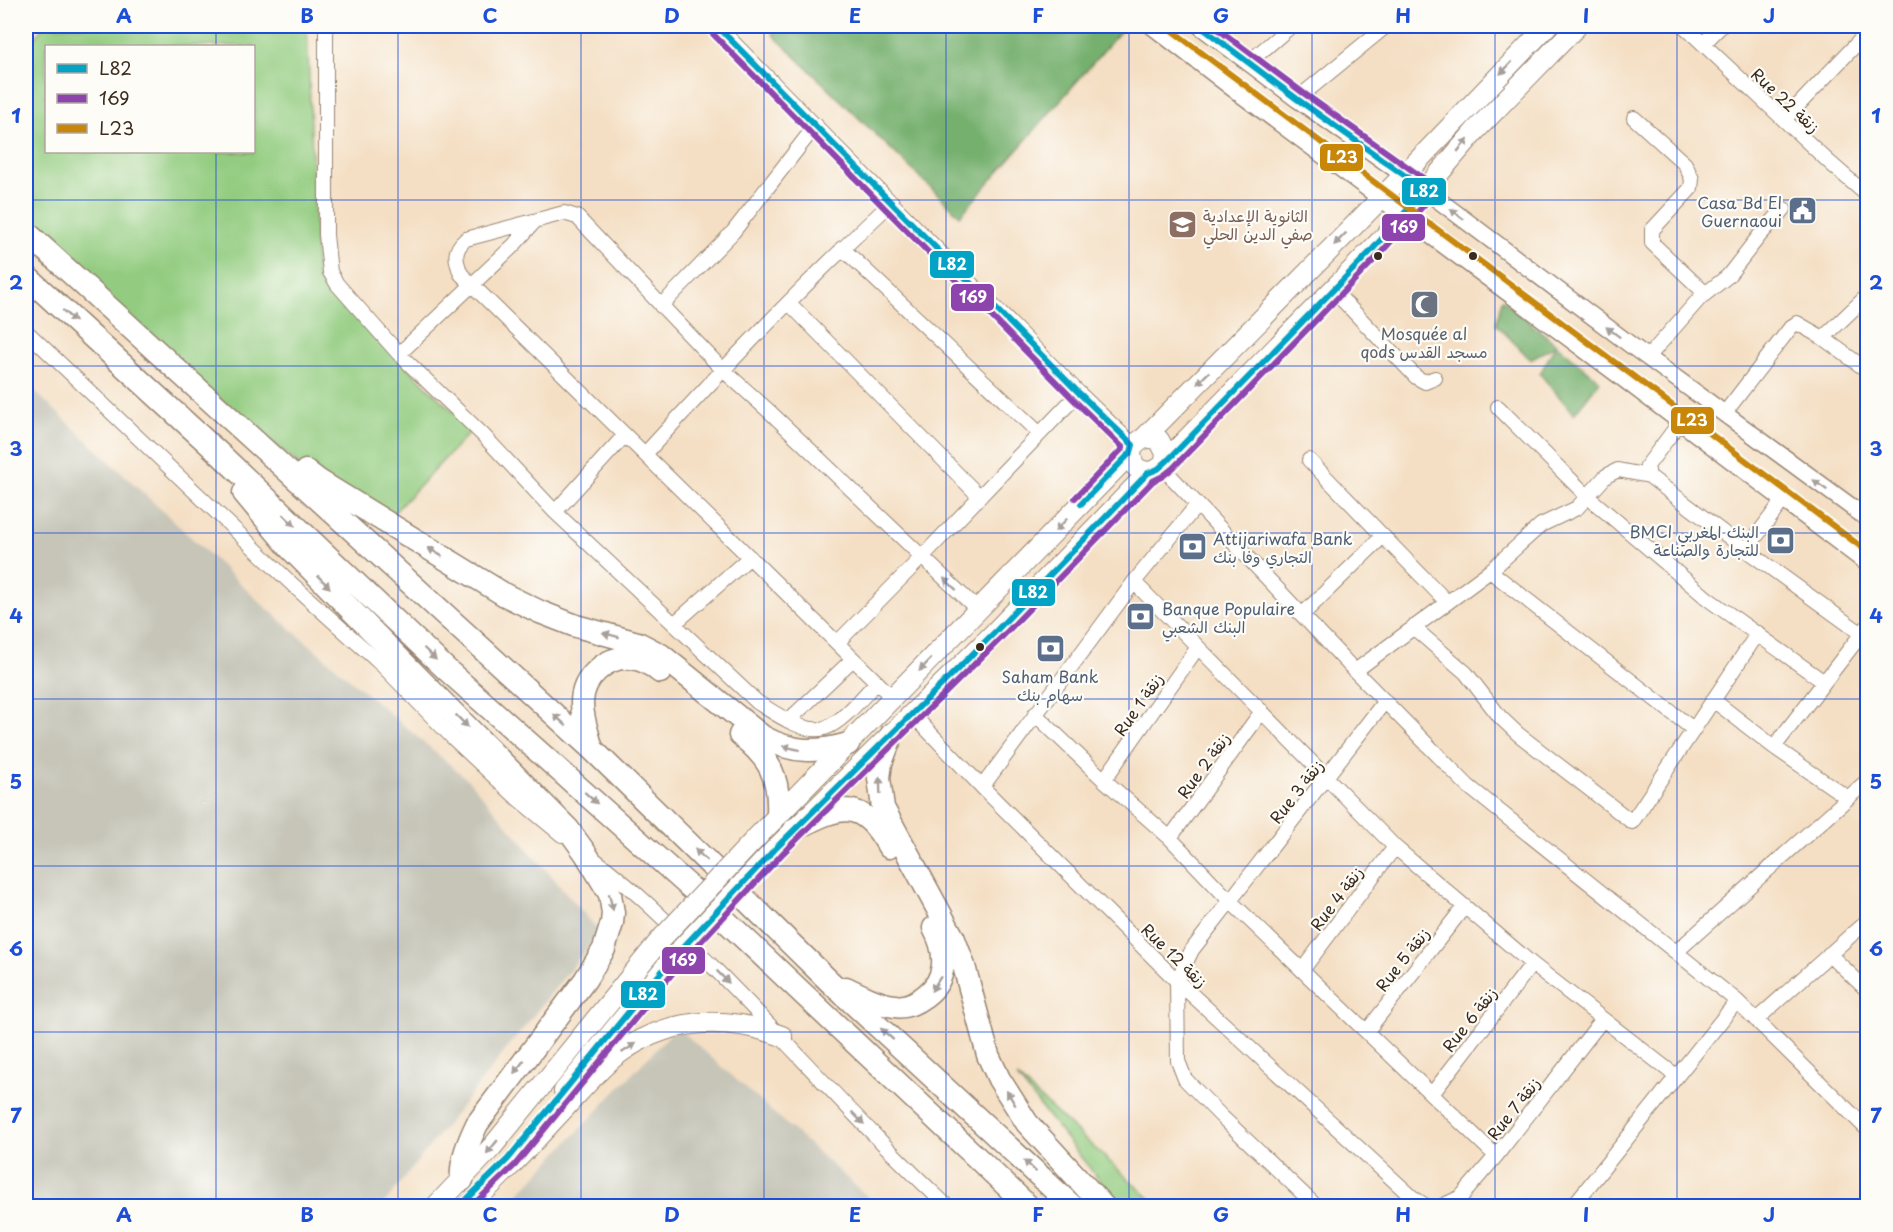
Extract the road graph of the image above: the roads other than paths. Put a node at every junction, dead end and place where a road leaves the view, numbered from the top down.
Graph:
1 (326, 26) edge
2 (717, 26) edge
3 (1152, 26) edge
4 (1200, 26) edge
5 (1291, 26) edge
6 (1386, 26) edge
7 (1547, 26) edge
8 (1577, 26) edge
9 (1684, 26) edge
10 (1721, 26) edge
11 (1868, 32) edge
12 (1703, 45) junction
13 (1248, 63) junction
14 (1297, 99) junction
15 (1634, 118) dead end
16 (1784, 120) junction
17 (816, 125) junction
18 (1404, 175) junction
19 (1425, 190) junction
20 (1868, 196) edge
21 (1381, 197) junction
22 (892, 202) junction
23 (1784, 209) dead end
24 (1404, 214) junction
25 (535, 221) junction
26 (26, 232) edge
27 (842, 248) junction
28 (26, 276) edge
29 (472, 285) junction
30 (1333, 290) junction
31 (1706, 292) junction
32 (1868, 295) edge
33 (99, 299) junction
34 (789, 303) junction
35 (662, 306) junction
36 (26, 331) edge
37 (1823, 338) junction
38 (399, 354) junction
39 (1648, 357) junction
40 (722, 369) junction
41 (1868, 370) edge
42 (1435, 378) dead end
43 (1079, 393) junction
44 (1498, 407) dead end
45 (1724, 414) junction
46 (1680, 422) junction
47 (1040, 434) junction
48 (625, 435) junction
49 (1137, 445) junction
50 (645, 454) junction
51 (222, 456) junction
52 (1309, 460) dead end
53 (1158, 467) junction
54 (1649, 476) junction
55 (979, 496) junction
56 (1587, 496) junction
57 (1784, 499) junction
58 (1197, 504) junction
59 (555, 512) junction
60 (1868, 519) edge
61 (1383, 536) junction
62 (1746, 550) junction
63 (750, 557) junction
64 (922, 557) junction
65 (1868, 564) edge
66 (1490, 571) junction
67 (1134, 582) junction
68 (1447, 602) junction
69 (978, 610) junction
70 (1302, 615) junction
71 (674, 624) junction
72 (1413, 627) junction
73 (1865, 630) edge
74 (1758, 633) junction
75 (837, 643) junction
76 (1198, 647) junction
77 (853, 659) junction
78 (1355, 671) junction
79 (877, 682) junction
80 (1824, 682) junction
81 (893, 698) junction
82 (1713, 700) junction
83 (1385, 701) junction
84 (1262, 711) junction
85 (912, 714) junction
86 (1035, 714) junction
87 (788, 722) junction
88 (1693, 729) junction
89 (892, 734) junction
90 (1774, 747) junction
91 (592, 749) junction
92 (856, 752) junction
93 (1326, 779) junction
94 (1104, 780) junction
95 (1868, 780) edge
96 (982, 787) junction
97 (1848, 798) junction
98 (786, 821) junction
99 (1170, 838) junction
100 (1395, 847) junction
101 (586, 854) junction
102 (1230, 901) junction
103 (1464, 907) junction
104 (1868, 920) edge
105 (1676, 952) junction
106 (1829, 954) junction
107 (1532, 964) junction
108 (1303, 969) junction
109 (828, 980) junction
110 (1177, 981) junction
111 (1868, 991) edge
112 (1737, 1002) junction
113 (1602, 1020) junction
114 (1756, 1020) junction
115 (1367, 1031) junction
116 (782, 1036) junction
117 (1676, 1077) junction
118 (1432, 1094) junction
119 (1868, 1130) edge
120 (1496, 1156) junction
121 (462, 1180) junction
122 (436, 1206) edge
123 (460, 1206) edge
124 (468, 1206) edge
125 (947, 1206) edge
126 (1028, 1206) edge
127 (1072, 1206) edge
128 (1103, 1206) edge
129 (1316, 1206) edge
130 (1426, 1206) edge
131 (1442, 1206) edge
132 (1574, 1206) edge

1 - 38 street
2 - 17 street
3 - 21 street
4 - 13 street
5 - 13 street
6 - 14 street
7 -> 18 main road
19 -> 8 main road
9 - 12 street, Rue 22 زنقة
10 - 12 street
11 - 16 street
12 - 16 street, Rue 22 زنقة
13 - 14 street
14 - 18 street
15 - 31 street
16 - 20 street, Rue 22 زنقة
17 - 22 street
17 - 35 street
18 - 19 street
18 - 21 main road
19 - 24 main road
39 -> 19 street
21 - 24 street
21 -> 49 main road
22 - 27 street
22 - 43 street
23 - 31 street
24 - 30 main road
24 - 46 street
25 - 29 street
25 - 29 street
25 - 35 street
26 - 33 highway
27 - 34 street
27 - 47 street
28 -> 51 highway
29 - 38 street
29 - 48 street
30 - 42 street
30 - 53 main road
31 - 39 street
32 - 37 street
91 -> 33 highway
92 -> 33 highway
34 - 40 street
34 - 55 street
35 - 40 street
36 - 101 street
37 - 41 street
37 - 45 street
38 - 59 street
39 - 45 street
40 - 50 street
40 - 64 street
43 - 47 street
43 - 49 street
44 - 56 street
60 -> 45 street
46 - 54 street
46 - 57 street
47 - 55 street
48 - 50 street
48 - 59 street
49 - 53 main road
49 - 53 main road
49 -> 69 main road
50 - 63 street
51 -> 101 highway
51 -> 126 highway
52 - 61 street
53 - 58 street
53 - 85 main road
54 - 56 street
54 - 62 street
55 - 64 street
56 - 66 street
56 - 74 street
57 - 62 street
57 - 65 street
58 - 67 street
58 - 70 street
59 - 71 street
61 - 68 street
61 - 70 street
62 - 73 street
63 - 71 street
63 - 75 street
69 -> 64 street
64 - 75 street
66 - 68 street
66 - 88 street
67 - 76 street
67 - 86 street
68 - 72 street
69 -> 81 main road
70 - 78 street
71 - 87 street
72 - 78 street
72 - 88 street
73 - 80 street
74 - 80 street
74 - 82 street
75 - 77 street
76 - 84 street
76 - 94 street, Rue 1 زنقة
77 - 79 street
77 - 87 street
78 - 83 street
79 - 81 street
79 - 87 street
80 - 90 street
81 - 92 main road
82 - 88 street
82 - 90 street
83 - 93 street, Rue 3 زنقة
83 - 105 street
84 - 93 street
84 - 99 street, Rue 2 زنقة
85 - 89 main road
85 - 96 street, Rue 12 زنقة
86 - 94 street
86 - 96 street
89 - 92 main road
128 -> 89 highway
90 - 97 street
91 - 98 highway
109 -> 91 highway
92 - 98 main road
93 - 100 street
93 - 102 street, Rue 3 زنقة
94 - 99 street
95 - 97 street
96 - 110 street, Rue 12 زنقة
97 - 105 street
98 -> 109 highway
98 -> 121 main road, bridge
98 - 123 main road, bridge
99 - 102 street
100 - 103 street
100 - 108 street, Rue 4 زنقة
101 -> 116 street
101 -> 121 highway
102 - 108 street
102 - 110 street, Rue 3 زنقة
103 - 107 street
103 - 115 street, Rue 5 زنقة
104 - 106 street
105 - 112 street
106 - 111 street
106 - 114 street
107 - 113 street
107 - 118 street, Rue 6 زنقة
108 - 115 street
127 -> 109 highway
110 - 129 street
110 - 130 street, Rue 12 زنقة
112 - 114 street
112 - 117 street
113 - 117 street
113 - 120 street, Rue 7 زنقة
114 - 119 street
115 - 118 street
124 -> 116 main road
116 -> 125 street
117 - 132 street
118 - 120 street
120 - 131 street, Rue 7 زنقة
121 - 122 main road

